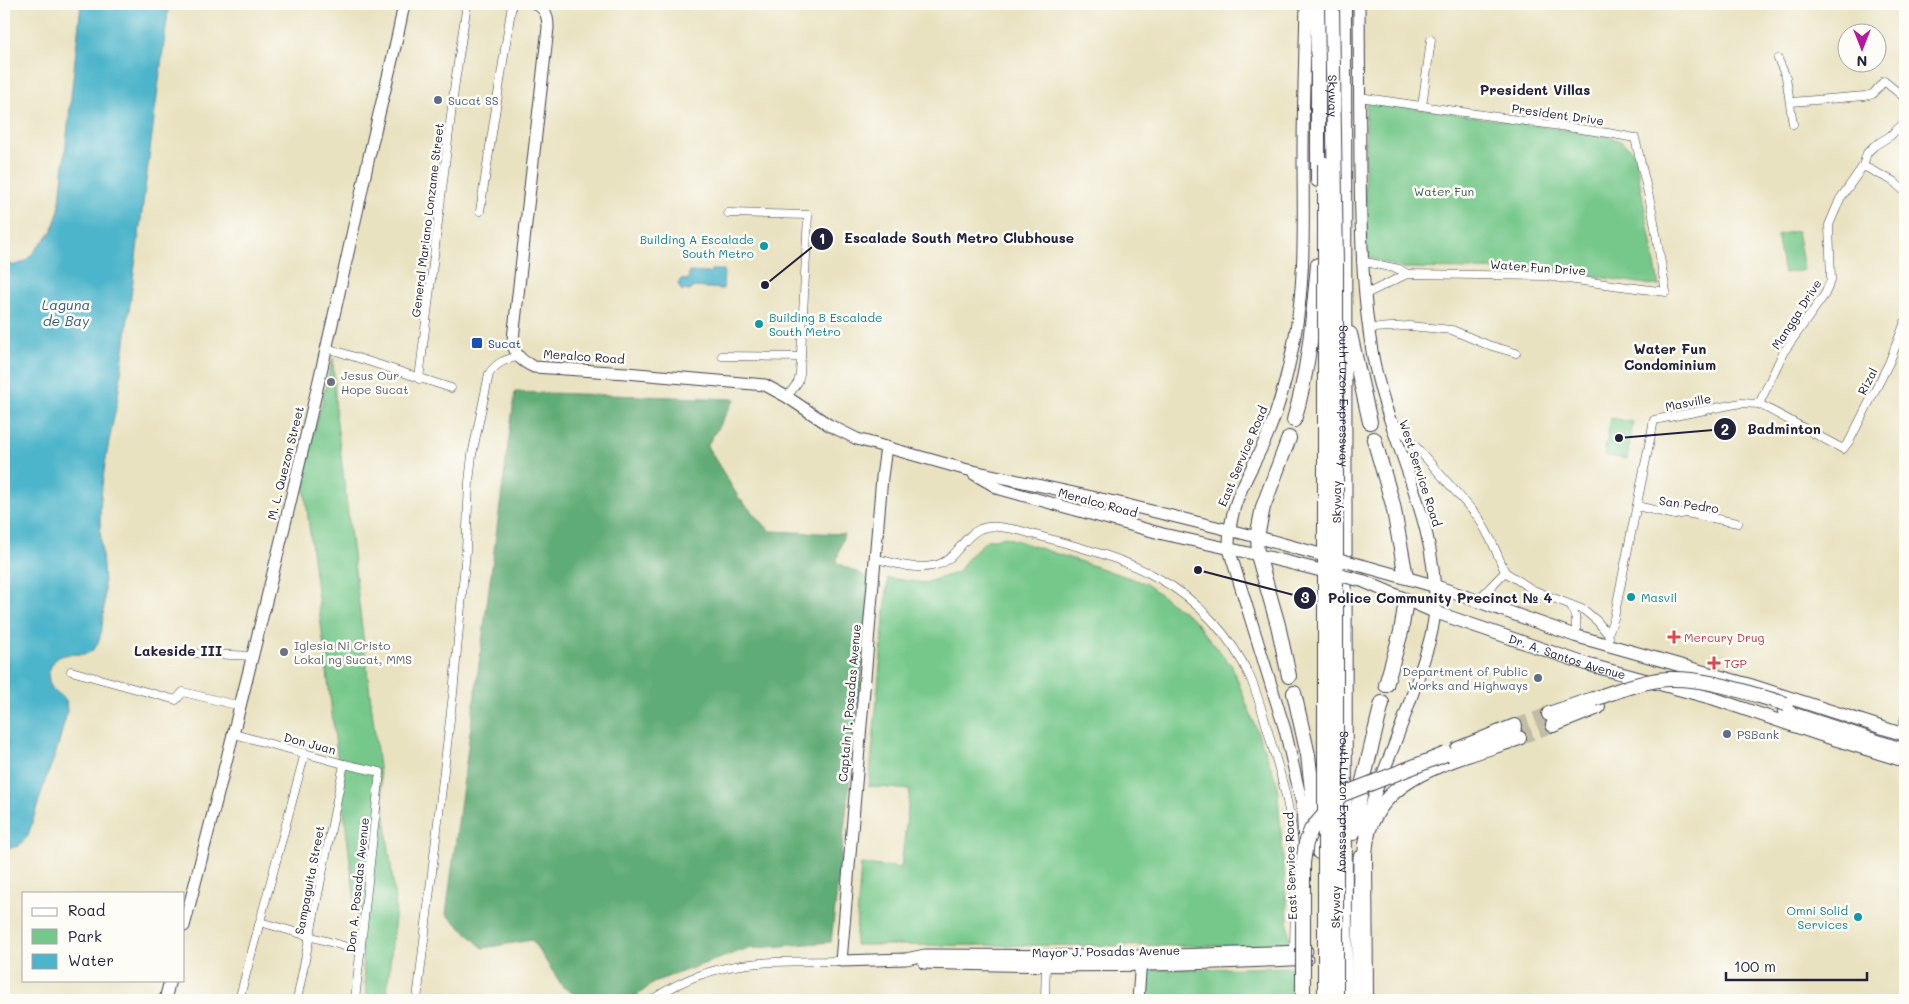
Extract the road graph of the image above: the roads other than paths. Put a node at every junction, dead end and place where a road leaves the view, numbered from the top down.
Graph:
1 (404, 4) edge
2 (467, 4) edge
3 (512, 4) edge
4 (536, 4) edge
5 (1306, 4) edge
6 (1318, 4) edge
7 (1324, 4) edge
8 (1332, 4) edge
9 (1344, 4) edge
10 (1359, 4) edge
11 (1431, 40) dead end
12 (1778, 59) dead end
13 (1359, 97) junction
14 (1905, 98) edge
15 (1791, 102) junction
16 (1422, 106) junction
17 (1905, 122) edge
18 (1794, 124) dead end
19 (1863, 166) junction
20 (1905, 192) edge
21 (480, 211) dead end
22 (728, 213) dead end
23 (1344, 261) junction
24 (1361, 261) junction
25 (1318, 265) junction
26 (1408, 274) junction
27 (1666, 292) joint
28 (1364, 295) junction
29 (1905, 322) edge
30 (1368, 326) junction
31 (328, 348) junction
32 (1516, 353) dead end
33 (722, 356) dead end
34 (518, 357) junction
35 (801, 357) junction
36 (419, 379) junction
37 (451, 388) dead end
38 (787, 397) junction
39 (1758, 404) junction
40 (1386, 408) junction
41 (1294, 420) dead end
42 (1370, 422) dead end
43 (1289, 438) dead end
44 (1374, 440) dead end
45 (888, 448) junction
46 (1843, 449) joint
47 (964, 469) junction
48 (1637, 506) junction
49 (1738, 523) dead end
50 (1228, 529) junction
51 (1257, 537) junction
52 (1229, 549) junction
53 (1258, 555) junction
54 (879, 559) junction
55 (1505, 572) junction
56 (1406, 577) junction
57 (1435, 586) junction
58 (1406, 600) junction
59 (1476, 602) junction
60 (1571, 605) junction
61 (1434, 612) junction
62 (1467, 623) junction
63 (1576, 636) junction
64 (1609, 640) junction
65 (189, 653) dead end
66 (253, 656) junction
67 (71, 671) dead end
68 (1289, 676) dead end
69 (1386, 685) dead end
70 (1294, 693) dead end
71 (1382, 703) dead end
72 (240, 706) junction
73 (1786, 708) junction
74 (1905, 718) edge
75 (1551, 720) tunnel mouth
76 (234, 734) junction
77 (1903, 737) edge
78 (1905, 751) edge
79 (305, 753) junction
80 (1905, 761) edge
81 (344, 764) junction
82 (380, 772) joint
83 (1319, 852) junction
84 (1346, 904) junction
85 (185, 922) edge
86 (260, 922) junction
87 (1306, 930) junction
88 (309, 936) junction
89 (361, 951) junction
90 (1294, 955) junction
91 (1307, 955) junction
92 (844, 961) junction
93 (1046, 961) junction
94 (1141, 961) junction
95 (170, 982) edge
96 (165, 1000) edge
97 (239, 1000) edge
98 (296, 1000) edge
99 (355, 1000) edge
100 (417, 1000) edge
101 (652, 1000) edge
102 (1045, 1000) edge
103 (1138, 1000) edge
104 (1303, 1000) edge
105 (1308, 1000) edge
106 (1320, 1000) edge
107 (1325, 1000) edge
108 (1336, 1000) edge
109 (1345, 1000) edge
110 (1357, 1000) edge
111 (1366, 1000) edge

1 - 31 main road, M. L. Quezon Street
2 - 36 street, General Mariano Lonzame Street
3 - 21 street
4 - 34 main road
5 - 50 main road, East Service Road
6 - 25 highway, South Luzon Expressway
7 - 107 highway, Skyway, bridge
8 - 108 highway, Skyway, bridge
9 - 23 highway, South Luzon Expressway
10 - 13 main road, West Service Road
11 - 16 street
12 - 15 street
13 - 16 street, President Drive
13 - 24 main road, West Service Road
14 - 15 street
15 - 18 street
16 - 27 street, President Drive
17 - 19 street, Mangga Drive
19 - 20 street
19 - 39 street, Mangga Drive
22 - 35 street
23 - 42 highway
23 - 84 highway, South Luzon Expressway
24 - 26 street, Water Fun Drive
24 - 28 main road, West Service Road
25 - 41 highway
25 - 83 highway, South Luzon Expressway
26 - 27 street, Water Fun Drive
26 - 28 street, Water Fun Drive
28 - 30 main road, West Service Road
29 - 46 street, Rizal
30 - 32 street
30 - 40 main road, West Service Road
31 - 36 street
31 - 66 main road, M. L. Quezon Street
33 - 35 street
34 - 38 main road, Meralco Road
34 - 100 street
35 - 38 street
36 - 37 street
38 - 45 main road, Meralco Road
39 - 46 street, Masville
39 - 48 street, Masville
40 - 55 street
40 - 57 main road, West Service Road
43 - 51 highway
44 - 56 highway
45 - 47 main road, Meralco Road
45 - 54 main road, Captain T. Posadas Avenue
47 - 50 main road, Meralco Road
47 - 52 main road, Meralco Road
48 - 49 street, San Pedro
48 - 64 street, Masville
50 - 51 main road, Dr. A. Santos Avenue
50 - 52 main road, East Service Road
51 - 53 main road
51 - 56 main road, Dr. A. Santos Avenue, bridge
52 - 53 main road, Dr. A. Santos Avenue
52 - 87 main road, East Service Road
53 - 58 main road, Dr. A. Santos Avenue, bridge
53 - 68 highway
54 - 90 street
54 - 92 main road, Captain T. Posadas Avenue
55 - 59 street
55 - 60 street
56 - 57 main road, Dr. A. Santos Avenue
56 - 58 main road
57 - 59 main road, Dr. A. Santos Avenue
57 - 61 main road, West Service Road
58 - 61 main road, Dr. A. Santos Avenue
58 - 69 highway
59 - 62 main road
59 - 63 main road, Dr. A. Santos Avenue
60 - 63 street
60 - 64 street
61 - 62 main road, Dr. A. Santos Avenue
61 - 110 main road, West Service Road
62 - 80 main road, Dr. A. Santos Avenue
63 - 64 main road, Dr. A. Santos Avenue
64 - 77 main road, Dr. A. Santos Avenue
65 - 66 street
66 - 72 main road, M. L. Quezon Street
67 - 72 street
70 - 83 highway
71 - 84 highway
72 - 76 main road, M. L. Quezon Street
73 - 75 highway, bridge
73 - 77 highway
73 - 78 highway
74 - 77 street
76 - 79 street, Don Juan
76 - 85 main road, M. L. Quezon Street
79 - 81 street, Don Juan
79 - 86 street
81 - 82 street, Don Juan
81 - 88 street, Sampaguita Street
82 - 89 street, Don A. Posadas Avenue
83 - 106 highway, South Luzon Expressway
84 - 109 highway, South Luzon Expressway
86 - 88 street
86 - 97 street
87 - 90 main road
87 - 91 main road, East Service Road
88 - 89 street
88 - 98 street, Sampaguita Street
89 - 99 street, Don A. Posadas Avenue
90 - 91 main road, Mayor J. Posadas Avenue
90 - 94 main road, Mayor J. Posadas Avenue
91 - 105 main road, East Service Road
92 - 93 main road, Mayor J. Posadas Avenue
92 - 101 street, Mayor J. Posadas Avenue
93 - 94 main road, Mayor J. Posadas Avenue
93 - 102 street
94 - 103 main road
95 - 96 main road
104 - 111 highway, bridge

